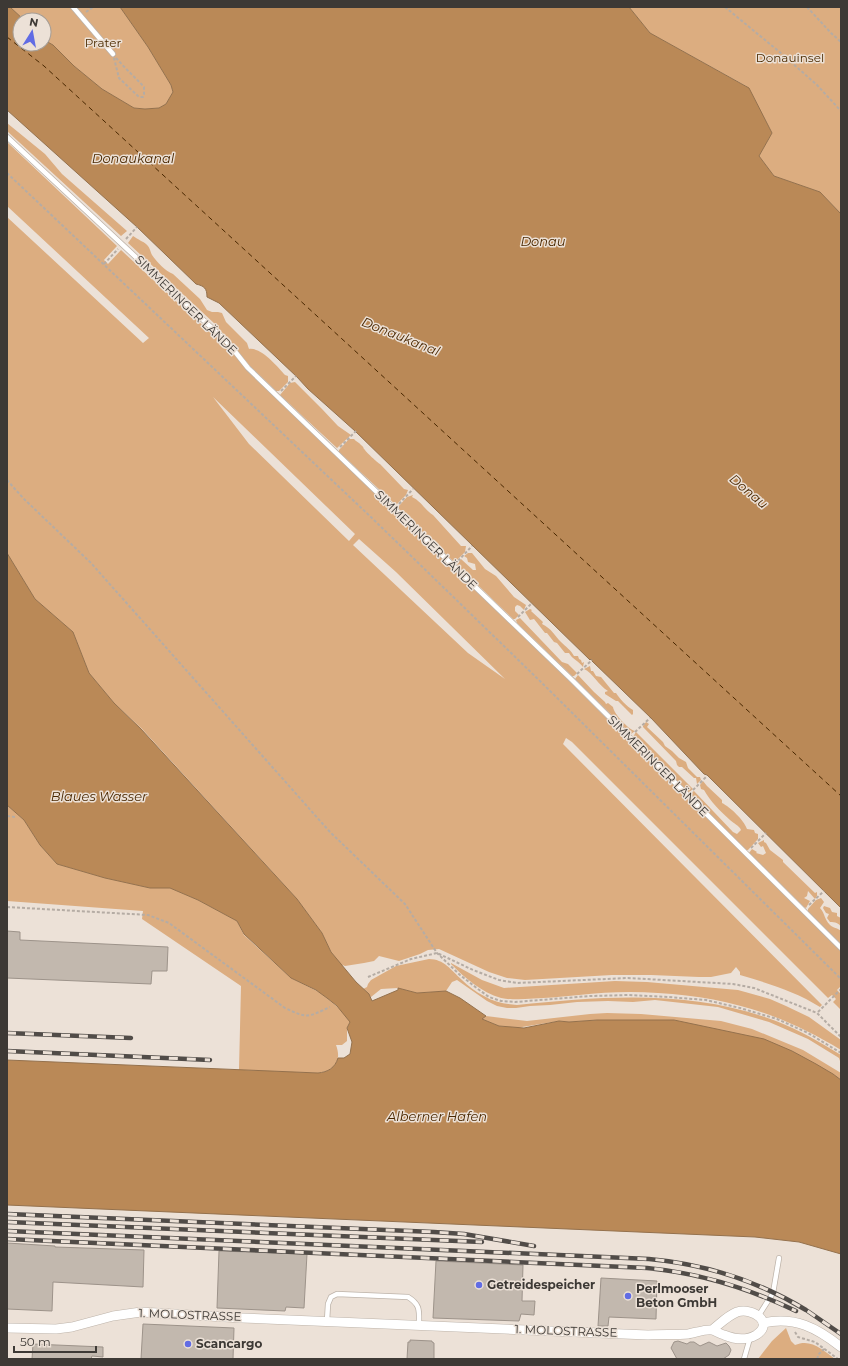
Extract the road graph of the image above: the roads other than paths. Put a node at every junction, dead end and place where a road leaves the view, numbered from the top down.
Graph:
1 (73, 7) edge
2 (113, 54) road end
3 (7, 137) edge
4 (841, 948) edge
5 (779, 1258) dead end
6 (761, 1319) junction
7 (327, 1321) junction
8 (419, 1325) junction
9 (7, 1328) edge
10 (712, 1330) junction
11 (750, 1338) junction
12 (841, 1347) edge
13 (744, 1359) edge

1 - 2 lane
3 - 4 lane, SIMMERINGER LÄNDE
5 - 6 lane
6 - 10 street, 1. MOLOSTRASSE
6 - 11 street
6 - 12 street, 1. MOLOSTRASSE
7 - 8 street, 1. MOLOSTRASSE
7 - 8 lane
7 - 9 street, 1. MOLOSTRASSE
8 - 10 street, 1. MOLOSTRASSE
10 - 11 street
11 - 13 lane

